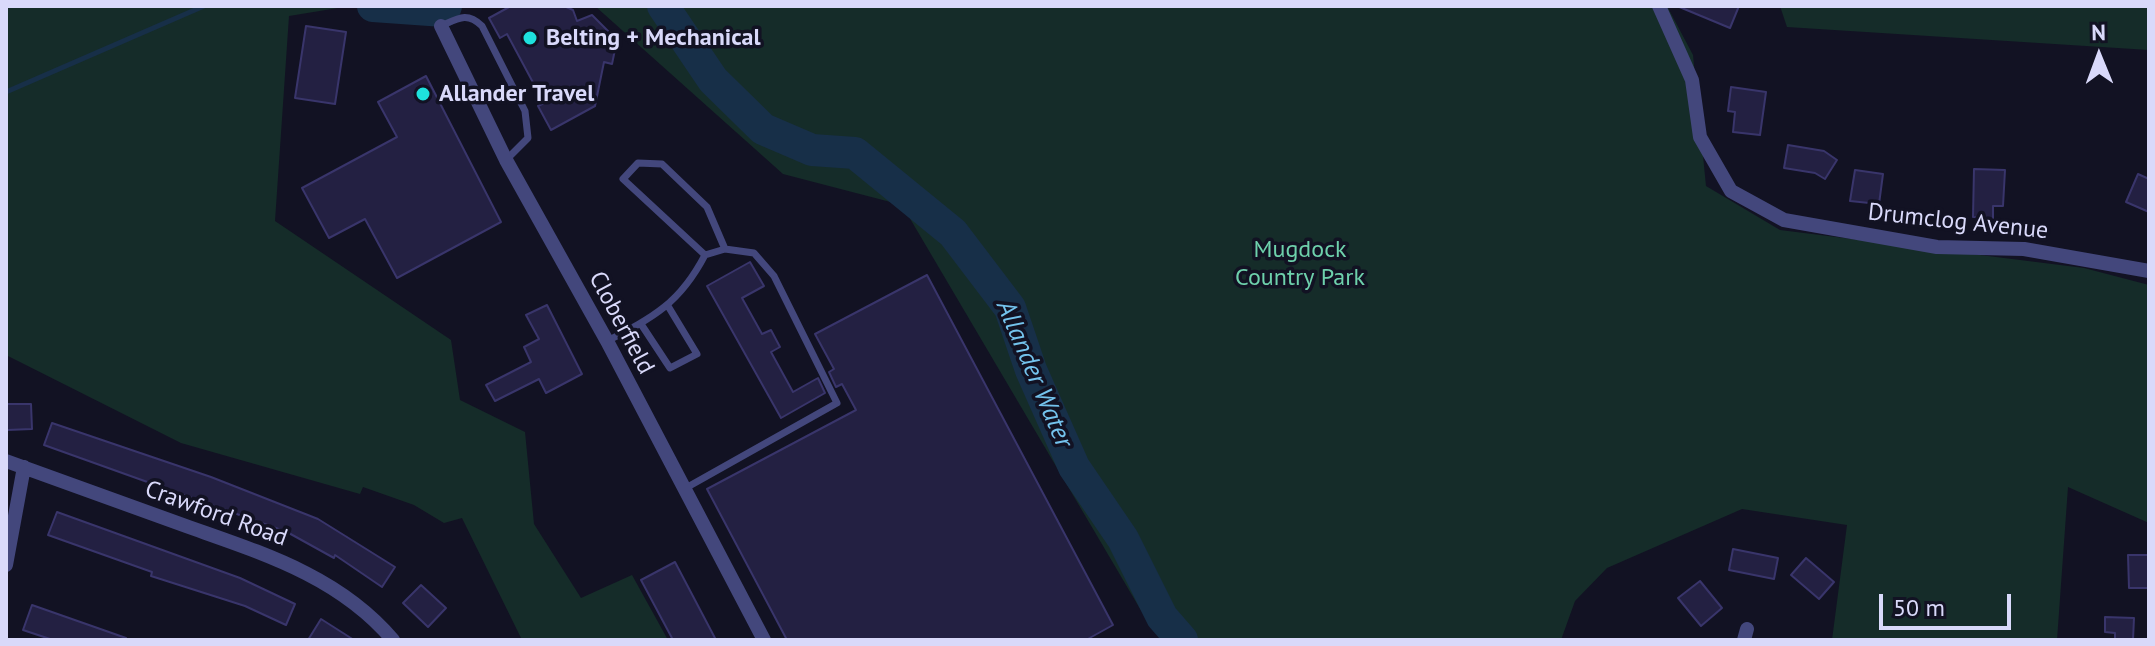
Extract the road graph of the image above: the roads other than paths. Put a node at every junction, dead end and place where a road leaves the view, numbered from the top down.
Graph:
1 (1659, 6) edge
2 (441, 26) joint
3 (506, 160) junction
4 (725, 249) junction
5 (705, 255) junction
6 (2149, 271) edge
7 (668, 306) junction
8 (641, 324) junction
9 (607, 341) junction
10 (6, 461) edge
11 (24, 467) junction
12 (682, 490) junction
13 (6, 565) edge
14 (393, 640) edge
15 (764, 640) edge

1 - 6 street, Drumclog Avenue
2 - 3 street, Cloberfield
2 - 3 lane
3 - 9 street, Cloberfield
4 - 5 lane
4 - 5 lane
4 - 12 lane
5 - 7 lane
7 - 8 lane
7 - 8 lane
8 - 9 lane
9 - 12 street, Cloberfield
10 - 11 street, Crawford Road
11 - 13 street
11 - 14 street, Crawford Road
12 - 15 street, Cloberfield

